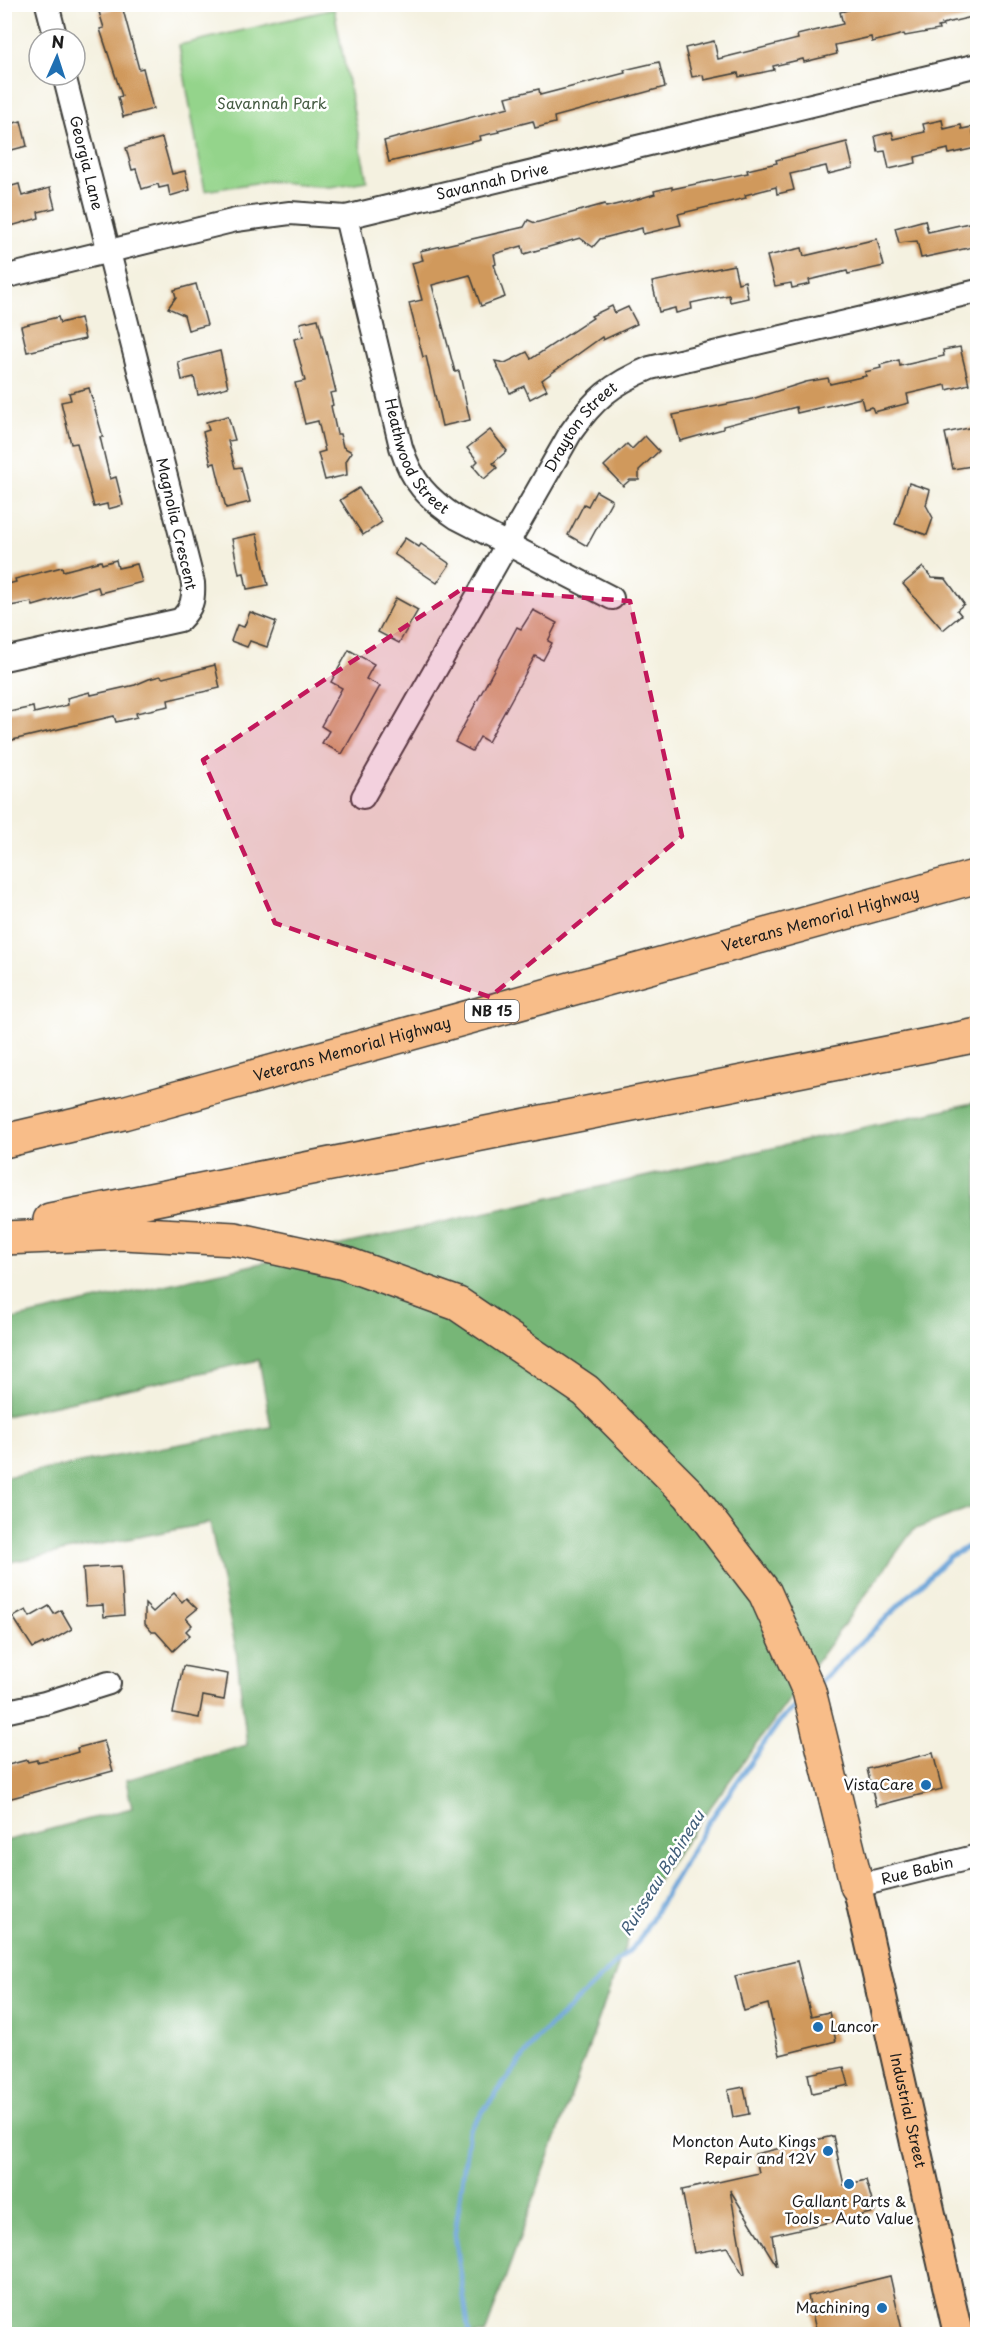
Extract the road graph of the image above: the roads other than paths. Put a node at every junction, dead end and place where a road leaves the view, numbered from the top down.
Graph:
1 (47, 4) edge
2 (53, 27) edge
3 (978, 65) edge
4 (67, 87) edge
5 (346, 217) junction
6 (108, 251) junction
7 (4, 278) edge
8 (978, 291) edge
9 (507, 543) junction
10 (612, 598) dead end
11 (4, 659) edge
12 (363, 797) dead end
13 (978, 876) edge
14 (978, 1035) edge
15 (4, 1141) edge
16 (4, 1229) edge
17 (4, 1238) edge
18 (109, 1683) dead end
19 (4, 1712) edge
20 (978, 1856) edge
21 (857, 1886) junction
22 (958, 2334) edge

1 - 2 street
3 - 5 street, Savannah Drive
4 - 6 street, Georgia Lane
5 - 6 street, Savannah Drive
5 - 9 street, Heathwood Street
6 - 7 street, Savannah Drive
6 - 11 street, Magnolia Crescent
8 - 9 street, Drayton Street
9 - 10 street, Heathwood Street
9 - 12 street, Drayton Street
13 - 15 highway, Veterans Memorial Highway / NB 15
14 - 16 highway
17 - 21 highway
18 - 19 street
20 - 21 street, Rue Babin
21 - 22 main road, Industrial Street

